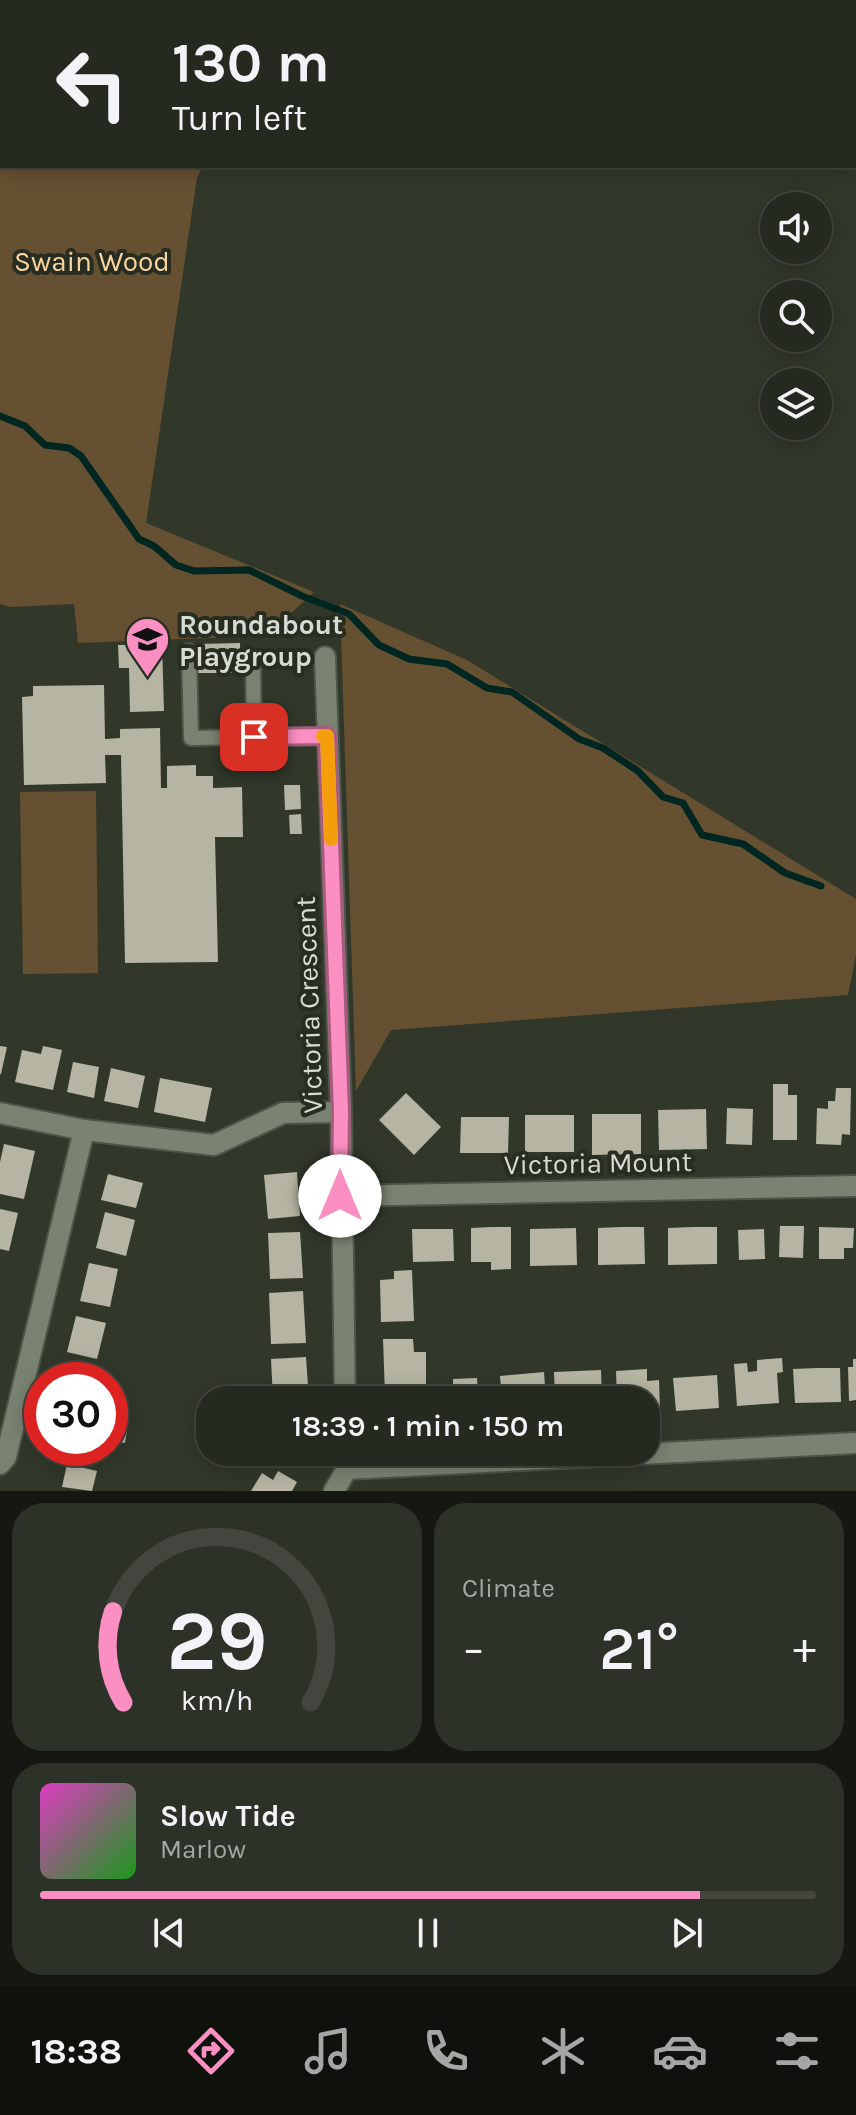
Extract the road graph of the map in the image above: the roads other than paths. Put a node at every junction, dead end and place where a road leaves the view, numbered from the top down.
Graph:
1 (189, 651) dead end
2 (325, 657) dead end
3 (253, 659) dead end
4 (327, 736) junction
5 (254, 737) junction
6 (341, 1112) junction
7 (0, 1113) edge
8 (84, 1130) junction
9 (856, 1186) edge
10 (340, 1196) junction
11 (345, 1386) edge
12 (856, 1443) edge
13 (660, 1450) edge
14 (0, 1464) edge
15 (344, 1466) edge
16 (334, 1491) edge

1 - 5 lane
2 - 4 street, Victoria Crescent
3 - 5 lane
4 - 5 lane
4 - 6 street, Victoria Crescent
6 - 8 street
6 - 10 street, Victoria Crescent
7 - 8 street
8 - 14 street
9 - 10 street, Victoria Mount
10 - 11 street, Victoria Crescent
12 - 13 street
15 - 16 street

